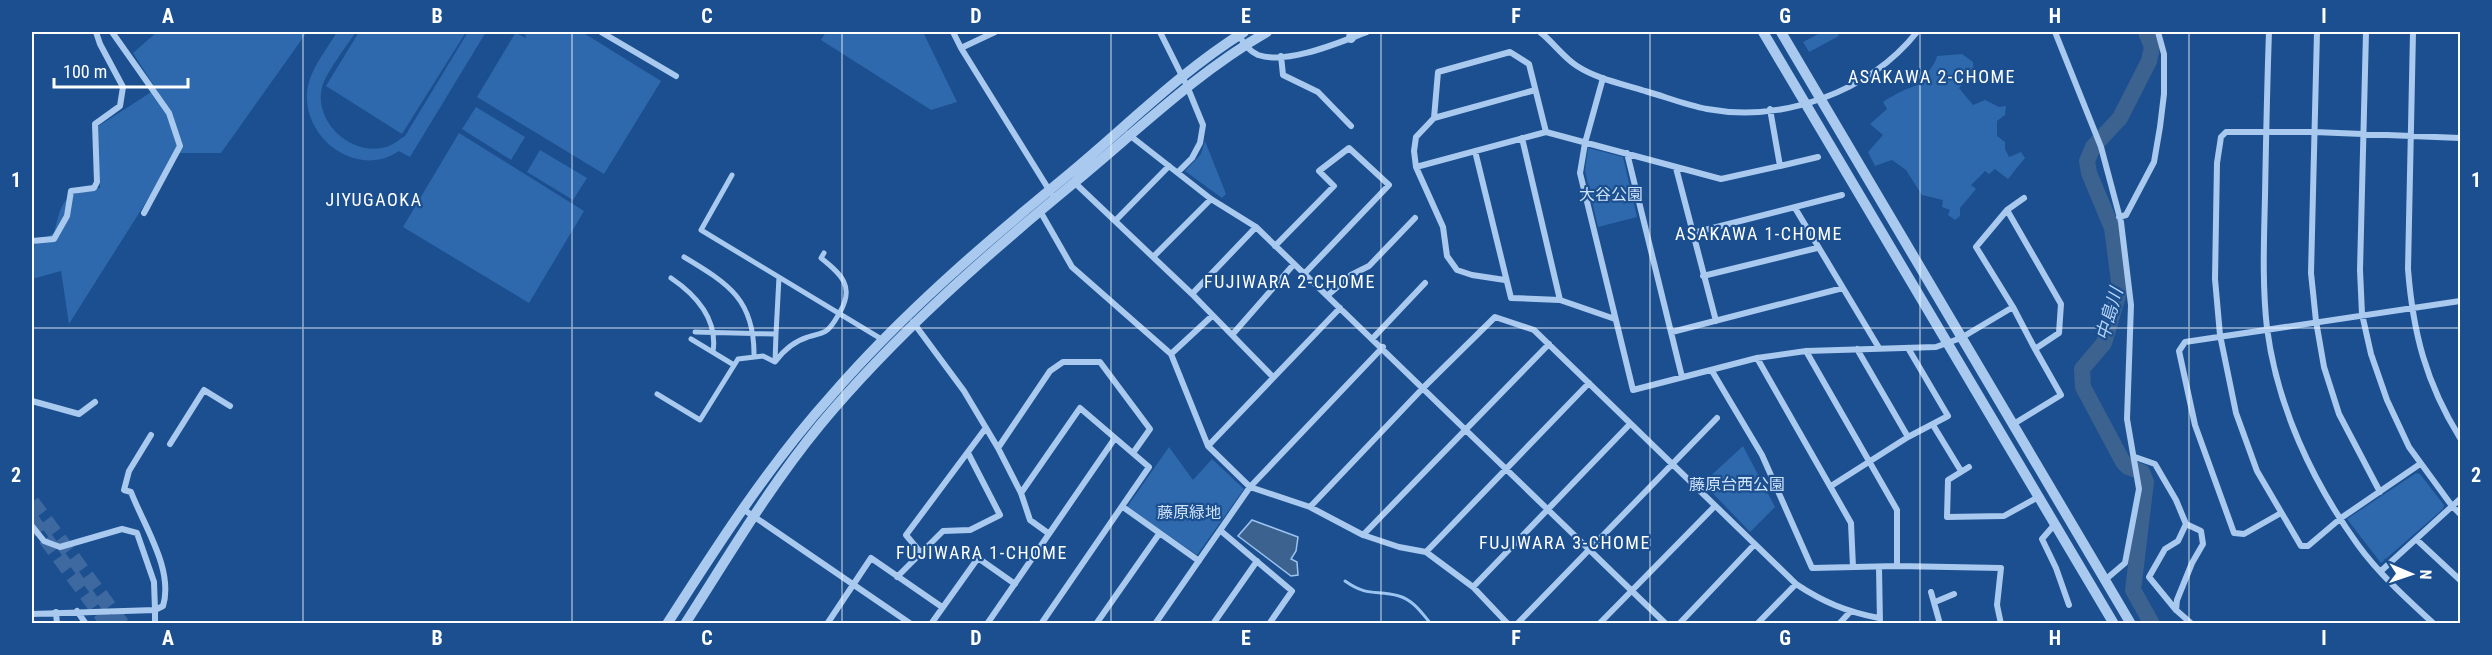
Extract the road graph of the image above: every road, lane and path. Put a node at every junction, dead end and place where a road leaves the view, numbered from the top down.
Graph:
1 (96, 32) edge
2 (112, 32) edge
3 (601, 32) edge
4 (953, 32) edge
5 (995, 32) edge
6 (1160, 32) edge
7 (1267, 32) edge
8 (1367, 32) edge
9 (1540, 32) edge
10 (1763, 32) edge
11 (1781, 32) edge
12 (1917, 32) edge
13 (2055, 32) edge
14 (2158, 32) edge
15 (2269, 32) edge
16 (2317, 32) edge
17 (2366, 32) edge
18 (2413, 32) edge
19 (1352, 35) edge
20 (1242, 37) edge
21 (961, 48) junction
22 (1281, 56) junction
23 (676, 76) dead end
24 (1603, 78) junction
25 (1184, 81) junction
26 (1535, 90) junction
27 (1821, 99) junction
28 (1804, 103) junction
29 (1770, 109) junction
30 (1434, 118) junction
31 (1351, 126) dead end
32 (1125, 131) junction
33 (1546, 132) junction
34 (2266, 132) junction
35 (2314, 132) junction
36 (2363, 135) junction
37 (2411, 136) junction
38 (1522, 138) junction
39 (2460, 138) edge
40 (1585, 143) junction
41 (1475, 151) junction
42 (1628, 153) junction
43 (1818, 157) dead end
44 (1169, 166) junction
45 (1780, 166) junction
46 (1416, 167) junction
47 (1677, 168) junction
48 (1178, 172) junction
49 (732, 175) dead end
50 (1072, 178) junction
51 (1051, 194) junction
52 (1842, 195) dead end
53 (2024, 198) dead end
54 (1211, 199) junction
55 (1037, 207) junction
56 (1795, 208) junction
57 (2007, 210) junction
58 (144, 213) dead end
59 (2119, 217) junction
60 (1415, 218) dead end
61 (1116, 220) junction
62 (1256, 227) junction
63 (1693, 233) junction
64 (32, 241) edge
65 (1275, 246) junction
66 (1817, 248) junction
67 (824, 253) dead end
68 (684, 257) dead end
69 (1153, 257) junction
70 (1294, 264) junction
71 (1305, 273) junction
72 (1703, 276) junction
73 (779, 277) junction
74 (671, 279) dead end
75 (1505, 280) junction
76 (1425, 282) dead end
77 (1843, 288) junction
78 (1192, 294) junction
79 (1328, 295) junction
80 (1560, 300) junction
81 (2460, 301) edge
82 (2013, 307) junction
83 (2411, 307) junction
84 (1340, 308) junction
85 (840, 313) junction
86 (2362, 314) junction
87 (1212, 316) junction
88 (910, 318) junction
89 (1615, 319) junction
90 (1716, 321) junction
91 (2316, 321) junction
92 (2267, 329) junction
93 (695, 332) dead end
94 (713, 332) junction
95 (1671, 332) junction
96 (753, 333) junction
97 (776, 334) junction
98 (1232, 335) junction
99 (2220, 335) junction
100 (1373, 338) junction
101 (1961, 338) junction
102 (691, 339) dead end
103 (883, 340) junction
104 (1549, 344) junction
105 (1949, 344) junction
106 (1383, 347) junction
107 (1878, 348) junction
108 (1908, 348) junction
109 (1857, 349) junction
110 (2035, 349) junction
111 (1806, 351) junction
112 (713, 352) junction
113 (1171, 354) junction
114 (754, 357) junction
115 (1757, 358) junction
116 (775, 362) junction
117 (734, 365) junction
118 (1712, 371) junction
119 (1273, 377) junction
120 (1682, 377) junction
121 (1589, 383) junction
122 (1423, 388) junction
123 (657, 394) dead end
124 (32, 401) edge
125 (95, 402) dead end
126 (231, 406) dead end
127 (1717, 418) dead end
128 (1630, 424) junction
129 (1932, 425) junction
130 (2012, 425) junction
131 (985, 429) junction
132 (1466, 429) junction
133 (151, 435) dead end
134 (1908, 437) junction
135 (1115, 438) junction
136 (2460, 438) edge
137 (170, 444) dead end
138 (1208, 446) junction
139 (998, 448) junction
140 (968, 453) junction
141 (1133, 453) junction
142 (2135, 457) junction
143 (1870, 462) junction
144 (2420, 464) junction
145 (1673, 465) junction
146 (1969, 467) dead end
147 (1505, 469) junction
148 (1961, 471) junction
149 (1831, 486) junction
150 (1250, 487) junction
151 (2380, 492) junction
152 (1021, 493) junction
153 (2040, 496) junction
154 (2460, 499) edge
155 (1715, 506) junction
156 (2452, 506) junction
157 (1123, 507) junction
158 (1310, 507) junction
159 (1547, 508) junction
160 (743, 509) junction
161 (2281, 513) junction
162 (2460, 514) edge
163 (754, 516) junction
164 (2341, 518) junction
165 (2055, 524) junction
166 (2186, 524) junction
167 (32, 526) edge
168 (1221, 531) junction
169 (1048, 533) junction
170 (1159, 534) junction
171 (1363, 535) junction
172 (2417, 540) junction
173 (1754, 545) junction
174 (1590, 550) junction
175 (1426, 552) junction
176 (921, 553) junction
177 (1198, 561) junction
178 (1257, 561) junction
179 (1897, 566) junction
180 (1853, 567) junction
181 (1879, 567) junction
182 (2381, 571) junction
183 (897, 577) junction
184 (2105, 580) junction
185 (2460, 580) edge
186 (1015, 584) junction
187 (1796, 584) junction
188 (853, 585) junction
189 (1473, 587) junction
190 (1632, 590) junction
191 (1931, 592) dead end
192 (1954, 594) dead end
193 (1935, 602) junction
194 (2068, 605) dead end
195 (942, 607) junction
196 (155, 610) junction
197 (2176, 610) junction
198 (77, 611) junction
199 (56, 612) junction
200 (1849, 613) junction
201 (32, 614) edge
202 (1880, 621) edge
203 (57, 624) edge
204 (86, 624) edge
205 (156, 624) edge
206 (667, 624) edge
207 (685, 624) edge
208 (827, 624) edge
209 (911, 624) edge
210 (931, 624) edge
211 (987, 624) edge
212 (1041, 624) edge
213 (1096, 624) edge
214 (1155, 624) edge
215 (1213, 624) edge
216 (1269, 624) edge
217 (1508, 624) edge
218 (1517, 624) edge
219 (1599, 624) edge
220 (1666, 624) edge
221 (1679, 624) edge
222 (1757, 624) edge
223 (1839, 624) edge
224 (1940, 624) edge
225 (2001, 624) edge
226 (2114, 624) edge
227 (2131, 624) edge
228 (2192, 624) edge
229 (2434, 624) edge

1 - 64 street
2 - 58 street
3 - 23 street
4 - 21 street
5 - 21 street
6 - 25 street
7 - 20 street
8 - 19 street
9 - 24 street
10 - 28 street
11 - 27 street
12 - 27 street
13 - 59 street
14 - 59 street
15 - 34 street
16 - 35 street
17 - 36 street
18 - 37 street
19 - 22 street
20 - 22 street
20 - 25 street
21 - 51 street
22 - 31 street
24 - 29 street
24 - 40 street
25 - 32 street
25 - 48 street
26 - 30 street
26 - 30 street
26 - 33 street
27 - 28 street
27 - 101 street
28 - 29 street
28 - 105 street
29 - 45 street
30 - 46 street
32 - 44 street
32 - 50 street
33 - 38 street
33 - 40 street
34 - 35 street
34 - 92 street
34 - 99 street
35 - 36 street
35 - 91 street
36 - 37 street
36 - 86 street
37 - 39 street
37 - 83 street
38 - 41 street
38 - 80 street
40 - 42 street
40 - 89 street
41 - 46 street
41 - 75 street
42 - 47 street
42 - 95 street
43 - 45 street
44 - 48 street
44 - 61 street
45 - 47 street
46 - 75 street
47 - 63 street
48 - 54 street
49 - 73 street
50 - 51 street
50 - 61 street
51 - 55 street
52 - 56 street
53 - 57 street
54 - 62 street
54 - 69 street
55 - 88 street
55 - 113 street
56 - 63 street
56 - 66 street
57 - 82 street
57 - 110 street
59 - 142 street
60 - 79 street
61 - 69 street
62 - 65 street
62 - 78 street
63 - 72 street
65 - 70 street
65 - 71 street
66 - 72 street
66 - 77 street
67 - 85 street
68 - 96 street
69 - 78 street
70 - 71 street
70 - 98 street
71 - 79 street
72 - 90 street
73 - 85 street
73 - 97 street
74 - 94 street
75 - 80 street
76 - 100 street
77 - 90 street
77 - 107 street
78 - 87 street
79 - 84 street
80 - 89 street
81 - 83 street
82 - 101 street
82 - 110 street
83 - 86 street
83 - 136 street
84 - 100 street
84 - 119 street
85 - 103 street
85 - 116 street
86 - 91 street
86 - 144 street
87 - 98 street
87 - 113 street
88 - 103 street
88 - 131 street
88 - 163 street
89 - 120 street
90 - 95 street
91 - 92 street
91 - 151 street
92 - 99 street
92 - 164 street
93 - 94 street
94 - 96 street
94 - 112 street
95 - 120 street
96 - 97 street
96 - 114 street
97 - 116 street
98 - 119 street
99 - 161 street
99 - 161 street
100 - 106 street
101 - 105 street
101 - 130 street
102 - 112 street
103 - 160 street
104 - 121 street
104 - 122 street
104 - 132 street
105 - 108 street
105 - 153 street
106 - 122 street
106 - 150 street
107 - 108 street
107 - 109 street
108 - 129 street
109 - 111 street
109 - 134 street
110 - 130 street
111 - 115 street
111 - 143 street
112 - 117 street
113 - 138 street
114 - 116 street
114 - 117 street
115 - 118 street
115 - 149 street
117 - 123 street
118 - 120 street
118 - 180 street
119 - 138 street
121 - 128 street
121 - 147 street
122 - 132 street
122 - 158 street
124 - 125 street
126 - 137 street
127 - 145 street
128 - 145 street
128 - 159 street
129 - 134 street
129 - 148 street
130 - 184 street
131 - 139 street
131 - 140 street
132 - 147 street
132 - 171 street
133 - 196 street
134 - 143 street
135 - 141 street
135 - 152 street
135 - 169 street
138 - 150 street
139 - 141 street
139 - 152 street
140 - 176 street
140 - 176 street
141 - 157 street
142 - 166 street
142 - 184 street
143 - 149 street
143 - 179 street
144 - 151 street
144 - 156 street
145 - 155 street
145 - 174 street
146 - 148 street
147 - 159 street
147 - 175 street
148 - 153 street
149 - 180 street
150 - 158 street
150 - 168 street
151 - 164 street
152 - 169 street
153 - 165 street
154 - 156 street
155 - 173 street
155 - 190 street
156 - 162 street
156 - 172 street
157 - 170 street
157 - 212 street
158 - 171 street
159 - 174 street
159 - 189 street
160 - 163 street
160 - 206 street
161 - 164 street
163 - 188 street
163 - 207 street
164 - 182 street
165 - 194 street
165 - 226 street
166 - 197 street
166 - 197 street
167 - 196 street
168 - 177 street
168 - 178 street
169 - 186 street
170 - 177 street
170 - 213 street
171 - 175 street
172 - 182 street
172 - 185 street
173 - 187 street
173 - 221 street
174 - 190 street
174 - 218 street
175 - 189 street
176 - 183 street
177 - 214 street
178 - 215 street
178 - 216 street
179 - 181 street
179 - 225 street
180 - 181 street
181 - 202 street
182 - 229 street
183 - 188 street
183 - 195 street
184 - 227 street
186 - 195 street
186 - 211 street
187 - 200 street
187 - 222 street
188 - 208 street
188 - 209 street
189 - 217 street
190 - 219 street
190 - 220 street
191 - 193 street
192 - 193 street
193 - 224 street
195 - 210 street
196 - 198 street
196 - 205 street
197 - 228 street
198 - 199 street
198 - 204 street
199 - 201 street
199 - 203 street
200 - 202 street
200 - 223 street

